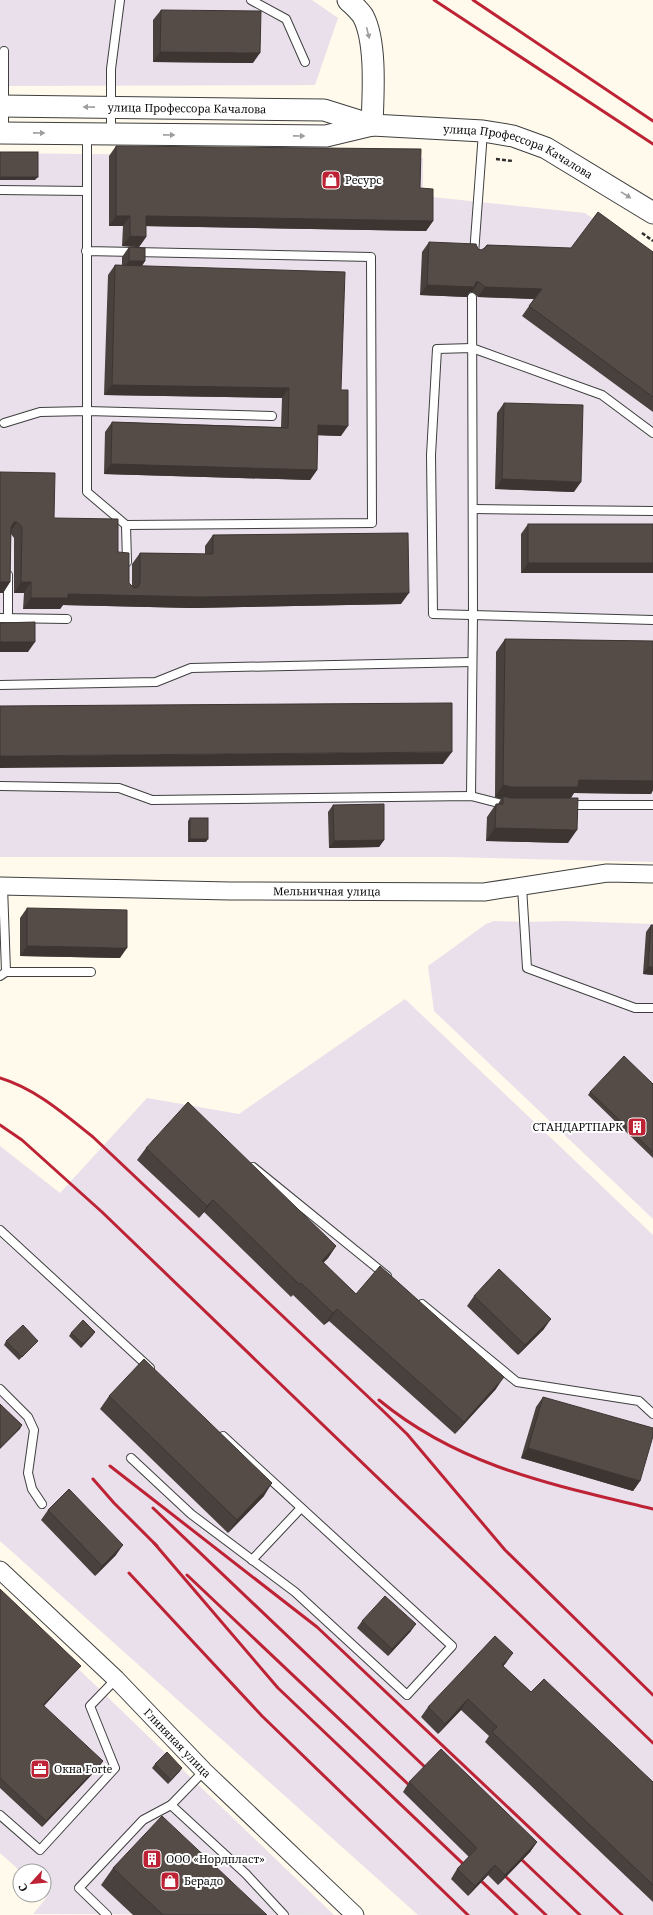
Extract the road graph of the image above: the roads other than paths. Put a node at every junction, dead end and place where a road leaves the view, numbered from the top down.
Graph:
1 (120, 0) edge
2 (251, 0) edge
3 (348, 0) edge
4 (4, 51) dead end
5 (305, 62) dead end
6 (2, 106) edge
7 (111, 107) junction
8 (372, 125) junction
9 (483, 131) junction
10 (2, 133) edge
11 (86, 134) junction
12 (111, 134) junction
13 (0, 190) edge
14 (86, 191) junction
15 (653, 213) edge
16 (86, 251) junction
17 (474, 254) edge
18 (472, 297) edge
19 (472, 348) junction
20 (87, 411) junction
21 (272, 416) dead end
22 (4, 423) dead end
23 (653, 433) edge
24 (473, 509) junction
25 (653, 511) edge
26 (126, 525) junction
27 (8, 570) edge
28 (127, 570) edge
29 (473, 614) junction
30 (4, 618) edge
31 (67, 619) dead end
32 (653, 620) edge
33 (472, 662) junction
34 (0, 685) edge
35 (0, 786) edge
36 (471, 796) junction
37 (516, 805) edge
38 (562, 805) edge
39 (653, 805) edge
40 (653, 874) edge
41 (1, 886) edge
42 (522, 887) junction
43 (91, 972) dead end
44 (3, 974) edge
45 (653, 1008) edge
46 (247, 1161) edge
47 (0, 1230) edge
48 (394, 1282) edge
49 (413, 1297) edge
50 (156, 1374) edge
51 (0, 1389) edge
52 (653, 1414) edge
53 (214, 1428) edge
54 (131, 1458) dead end
55 (42, 1504) dead end
56 (301, 1508) junction
57 (252, 1560) junction
58 (0, 1570) edge
59 (116, 1679) junction
60 (204, 1771) junction
61 (171, 1805) junction
62 (0, 1816) edge
63 (107, 1915) edge
64 (284, 1915) edge
65 (356, 1915) edge

1 - 7 lane
2 - 5 lane
3 -> 8 street
4 - 6 lane
7 -> 6 street, улица Профессора Качалова
6 - 10 lane
7 - 8 street, улица Профессора Качалова
7 - 12 lane
8 - 9 street, улица Профессора Качалова
12 -> 8 street, улица Профессора Качалова
9 -> 15 street, улица Профессора Качалова
9 - 17 lane
10 -> 11 street, улица Профессора Качалова
11 - 12 street, улица Профессора Качалова
11 - 14 lane
13 - 14 lane
14 - 16 lane
16 - 20 lane
16 - 26 lane
18 - 19 lane
19 - 23 lane
19 - 24 lane
19 - 29 lane
20 - 21 lane
20 - 22 lane
20 - 26 lane
24 - 25 lane
24 - 29 lane
26 - 28 lane
27 - 30 lane
29 - 32 lane
29 - 33 lane
30 - 31 lane
33 - 34 lane
33 - 36 lane
35 - 36 lane
36 - 37 lane
38 - 39 lane
40 - 42 street, Мельничная улица
41 - 42 street, Мельничная улица
41 - 44 lane
42 - 45 lane
43 - 44 lane
46 - 48 lane
47 - 50 lane
49 - 52 lane
51 - 55 lane
53 - 56 lane
54 - 57 lane
56 - 57 lane
56 - 57 lane
58 - 59 street, Глиняная улица
59 - 60 street, Глиняная улица
59 - 62 lane
60 - 61 lane
60 - 65 street, Глиняная улица
61 - 63 lane
61 - 64 lane

